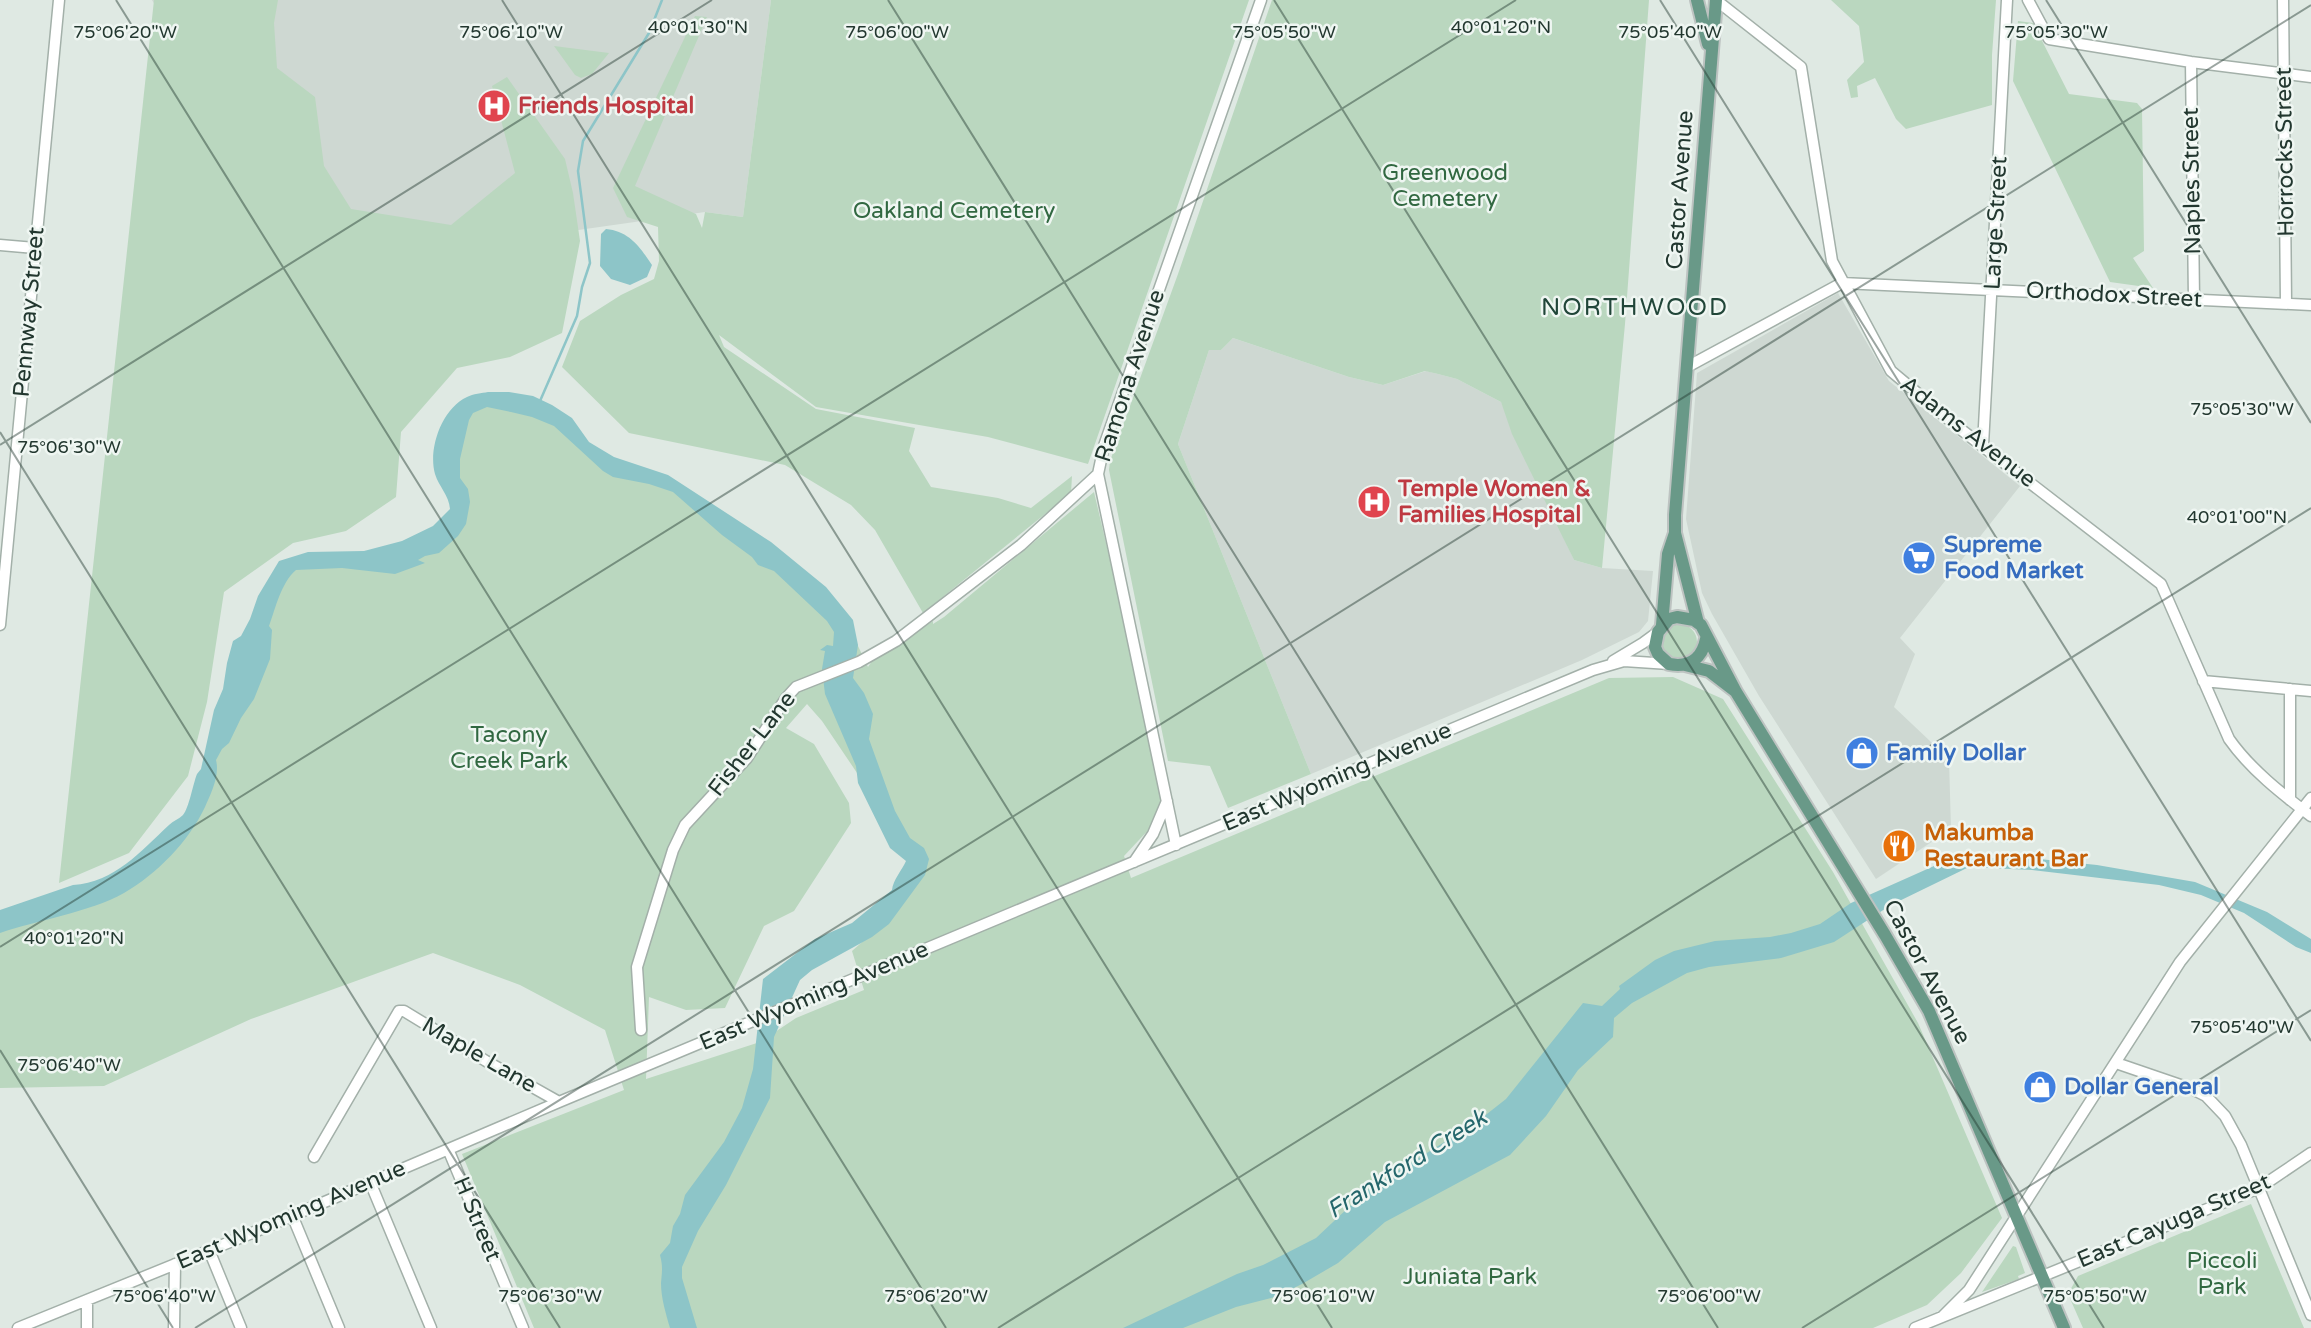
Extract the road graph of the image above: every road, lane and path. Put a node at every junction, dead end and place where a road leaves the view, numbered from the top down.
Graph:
1 (59, 0) edge
2 (1261, 0) edge
3 (1696, 0) edge
4 (1716, 0) edge
5 (2007, 0) edge
6 (2028, 0) edge
7 (2283, 0) edge
8 (1711, 61) junction
9 (2191, 62) junction
10 (2284, 75) junction
11 (2311, 76) edge
12 (0, 246) edge
13 (35, 248) junction
14 (1842, 282) junction
15 (1992, 288) junction
16 (2194, 300) junction
17 (2286, 303) junction
18 (2311, 304) edge
19 (1687, 367) junction
20 (1983, 445) junction
21 (1098, 474) junction
22 (11, 505) junction
23 (0, 509) edge
24 (1675, 533) junction
25 (1698, 623) junction
26 (0, 625) edge
27 (1660, 628) junction
28 (1706, 639) junction
29 (1610, 663) junction
30 (1670, 664) junction
31 (1685, 665) junction
32 (2203, 681) junction
33 (2290, 689) junction
34 (2311, 691) edge
35 (1736, 692) junction
36 (2311, 798) edge
37 (2290, 800) junction
38 (1167, 801) junction
39 (2301, 809) junction
40 (2311, 816) edge
41 (1176, 845) junction
42 (1133, 863) junction
43 (642, 1030) dead end
44 (2116, 1063) junction
45 (559, 1102) junction
46 (448, 1149) junction
47 (2311, 1153) edge
48 (314, 1157) dead end
49 (370, 1182) junction
50 (2259, 1188) junction
51 (292, 1215) junction
52 (2017, 1216) junction
53 (209, 1250) junction
54 (175, 1264) junction
55 (2043, 1277) junction
56 (87, 1300) junction
57 (2311, 1315) edge
58 (1942, 1317) junction
59 (18, 1328) edge
60 (87, 1328) edge
61 (174, 1328) edge
62 (241, 1328) edge
63 (340, 1328) edge
64 (431, 1328) edge
65 (523, 1328) edge
66 (1915, 1328) edge
67 (2064, 1328) edge

1 - 13 street, Pennway Street
2 - 21 street, Ramona Avenue
3 - 8 main road, Castor Avenue
4 - 8 main road, Castor Avenue
4 - 14 street, Adams Avenue
5 - 15 street, Large Street
6 - 9 street
7 - 10 street, Horrocks Street
8 - 19 main road, Castor Avenue
9 - 10 street
9 - 16 street, Naples Street
10 - 11 street
10 - 17 street, Horrocks Street
12 - 13 street
13 - 22 street, Pennway Street
14 - 15 street, Orthodox Street
14 - 19 street
14 - 20 street, Adams Avenue
15 - 16 street, Orthodox Street
15 - 20 street, Large Street
16 - 17 street, Orthodox Street
17 - 18 street, Orthodox Street
19 - 24 main road, Castor Avenue
20 - 32 street, Adams Avenue
21 - 38 street, Ramona Avenue
21 - 43 street, Fisher Lane
22 - 23 street
22 - 26 street, Pennway Street
24 - 25 main road, Castor Avenue
24 - 27 main road, Castor Avenue
25 - 27 main road
25 - 28 main road
27 - 29 street, East Wyoming Avenue
27 - 30 main road
28 - 31 main road
28 - 35 main road, Castor Avenue
29 - 30 street, East Wyoming Avenue
29 - 41 street, East Wyoming Avenue
30 - 31 main road
31 - 35 main road, Castor Avenue
32 - 33 street
32 - 37 street, Adams Avenue
33 - 34 street
33 - 37 street
35 - 52 main road, Castor Avenue
36 - 39 street
37 - 39 street, Adams Avenue
38 - 41 street, Ramona Avenue
38 - 42 street
39 - 40 street, Adams Avenue
39 - 44 street
41 - 42 street, East Wyoming Avenue
42 - 45 street, East Wyoming Avenue
44 - 50 street
44 - 52 street
45 - 46 street, East Wyoming Avenue
45 - 48 street, Maple Lane
46 - 49 street, East Wyoming Avenue
46 - 65 street, H Street
47 - 50 street, East Cayuga Street
49 - 51 street, East Wyoming Avenue
49 - 64 street
50 - 55 street, East Cayuga Street
50 - 57 street
51 - 53 street, East Wyoming Avenue
51 - 63 street
52 - 55 main road, Castor Avenue
52 - 58 street
53 - 54 street, East Wyoming Avenue
53 - 62 street
54 - 56 street, East Wyoming Avenue
54 - 61 street
55 - 58 street, East Cayuga Street
55 - 67 main road, Castor Avenue
56 - 59 street, East Wyoming Avenue
56 - 60 street
58 - 66 street, East Cayuga Street

